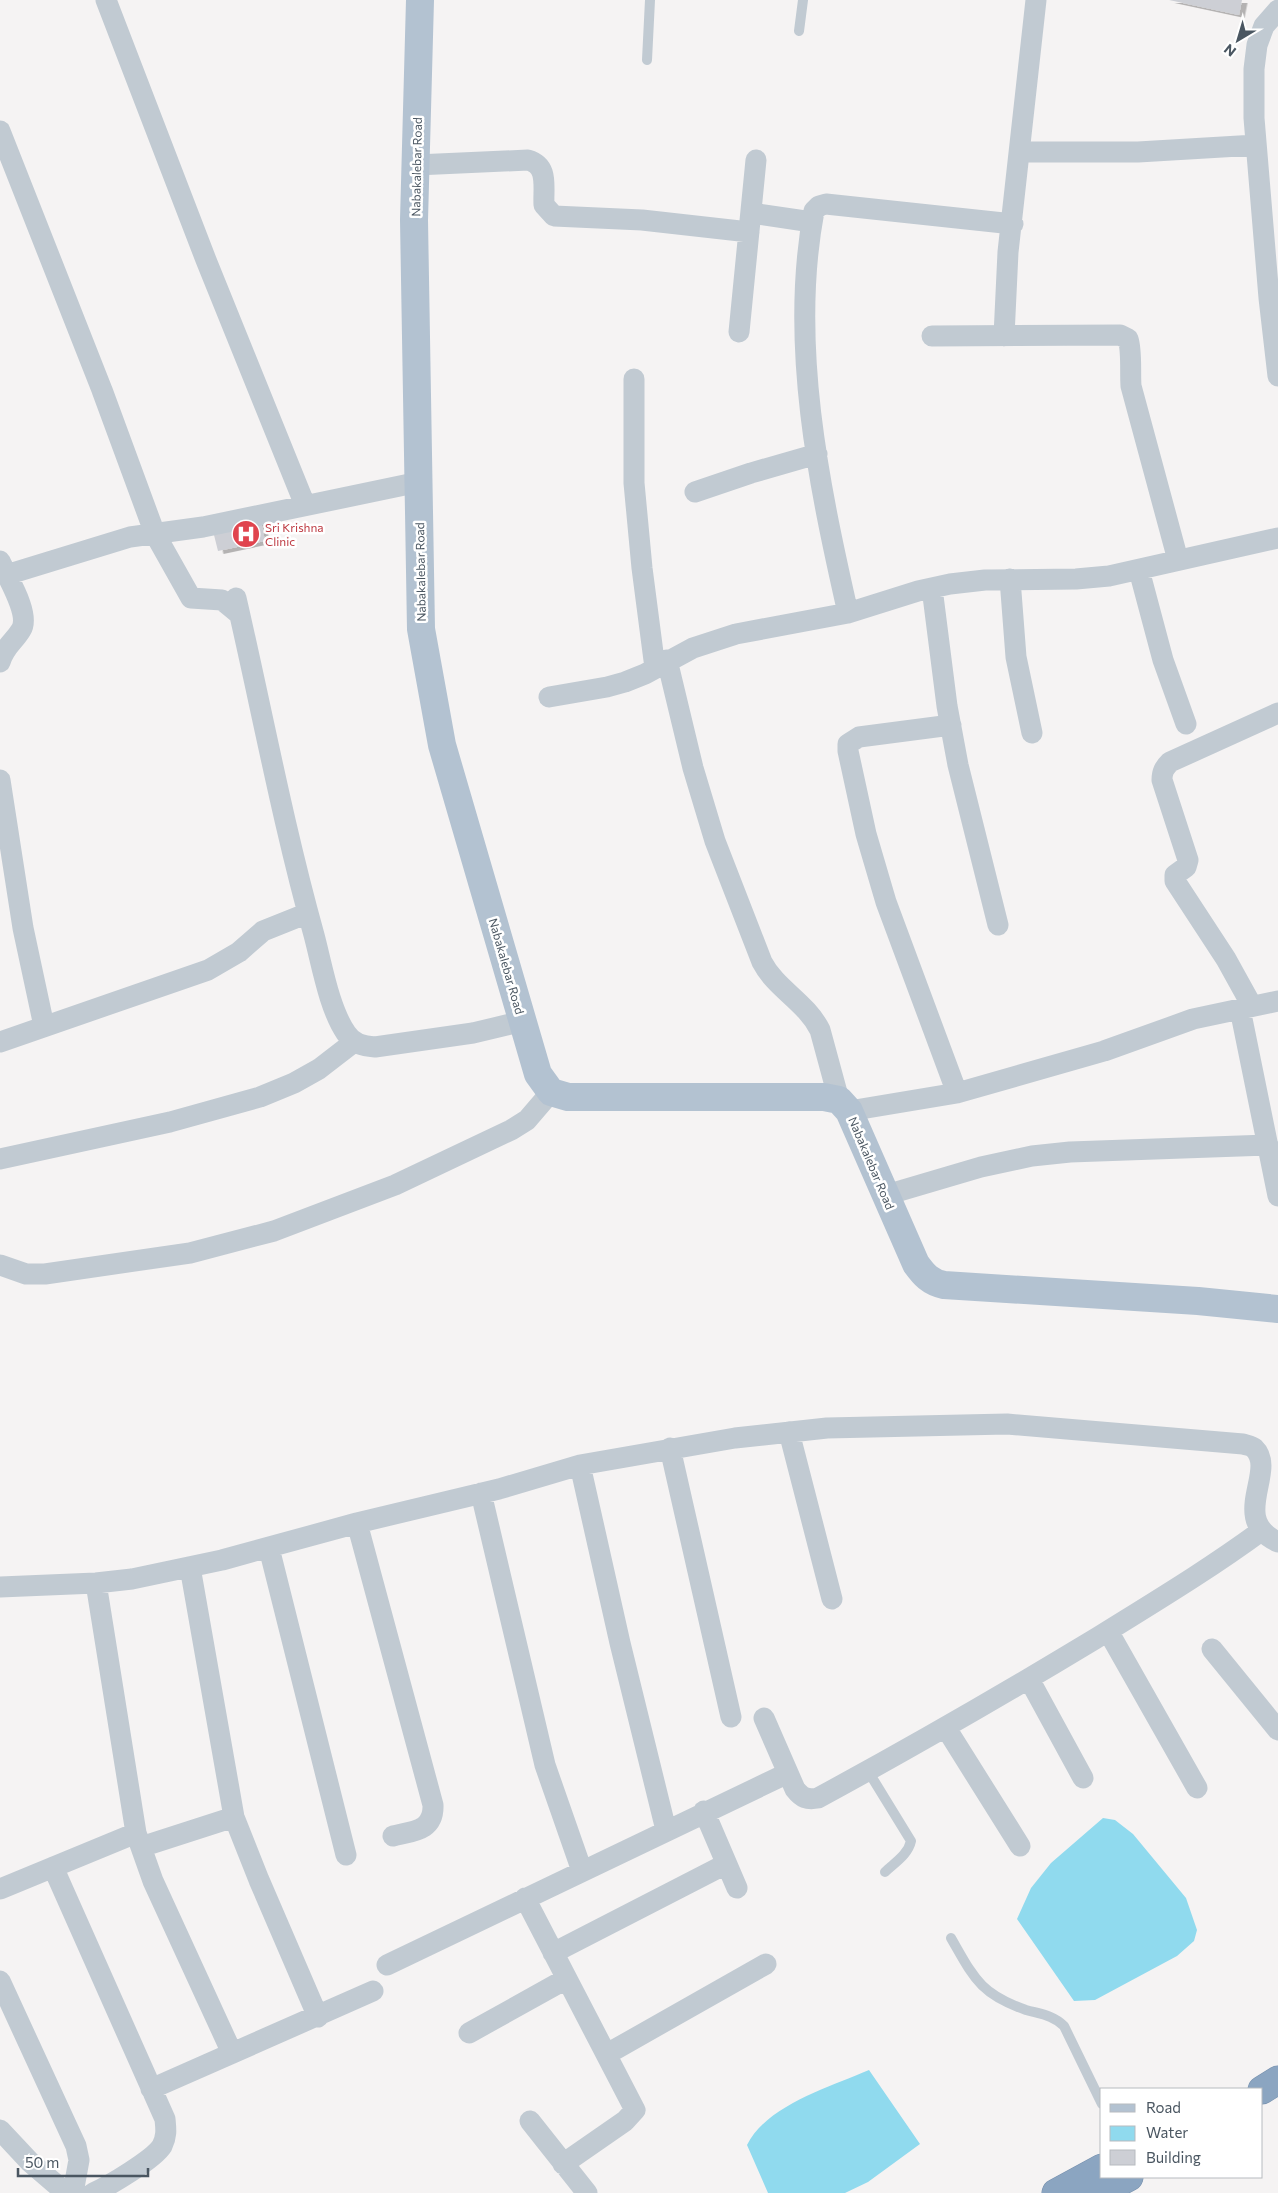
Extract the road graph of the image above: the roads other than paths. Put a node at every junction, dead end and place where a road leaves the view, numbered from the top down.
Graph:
1 (106, 0) edge
2 (420, 0) edge
3 (650, 0) edge
4 (803, 0) edge
5 (1036, 0) edge
6 (1278, 10) edge
7 (799, 30) dead end
8 (647, 60) dead end
9 (0, 131) edge
10 (1256, 144) junction
11 (1020, 152) junction
12 (756, 160) dead end
13 (416, 165) junction
14 (750, 222) junction
15 (812, 222) junction
16 (1013, 224) junction
17 (739, 332) dead end
18 (932, 336) dead end
19 (1004, 336) junction
20 (1278, 376) edge
21 (634, 379) dead end
22 (817, 454) junction
23 (419, 482) junction
24 (695, 492) dead end
25 (305, 505) junction
26 (155, 534) junction
27 (1278, 538) edge
28 (1178, 560) junction
29 (3, 568) edge
30 (1139, 570) junction
31 (1010, 579) junction
32 (932, 588) junction
33 (848, 613) junction
34 (1, 654) edge
35 (661, 664) junction
36 (549, 697) dead end
37 (1278, 712) edge
38 (1186, 724) dead end
39 (951, 725) junction
40 (1032, 733) dead end
41 (0, 780) edge
42 (308, 913) junction
43 (998, 925) dead end
44 (1278, 1001) edge
45 (1246, 1008) junction
46 (523, 1021) junction
47 (44, 1026) junction
48 (0, 1042) edge
49 (354, 1042) junction
50 (551, 1092) junction
51 (958, 1093) junction
52 (844, 1106) junction
53 (1268, 1145) junction
54 (0, 1159) edge
55 (886, 1195) junction
56 (1278, 1196) edge
57 (0, 1265) edge
58 (1278, 1309) edge
59 (789, 1432) junction
60 (670, 1448) junction
61 (580, 1465) junction
62 (482, 1493) junction
63 (357, 1523) junction
64 (1269, 1536) edge
65 (268, 1548) junction
66 (190, 1567) junction
67 (96, 1583) junction
68 (0, 1587) edge
69 (832, 1599) dead end
70 (1108, 1630) junction
71 (1212, 1649) dead end
72 (1029, 1679) junction
73 (731, 1717) dead end
74 (764, 1718) dead end
75 (946, 1728) junction
76 (1278, 1729) edge
77 (868, 1771) junction
78 (788, 1772) junction
79 (1083, 1778) dead end
80 (1197, 1788) dead end
81 (704, 1812) junction
82 (234, 1817) junction
83 (666, 1830) junction
84 (393, 1836) dead end
85 (139, 1840) junction
86 (1020, 1846) dead end
87 (346, 1855) dead end
88 (726, 1864) junction
89 (53, 1867) junction
90 (582, 1871) junction
91 (885, 1872) dead end
92 (737, 1888) dead end
93 (0, 1889) edge
94 (525, 1898) junction
95 (952, 1938) dead end
96 (553, 1953) junction
97 (387, 1964) dead end
98 (766, 1964) dead end
99 (566, 1979) junction
100 (0, 1981) edge
101 (373, 1992) dead end
102 (318, 2017) junction
103 (469, 2033) dead end
104 (232, 2053) junction
105 (607, 2054) junction
106 (1278, 2080) edge
107 (151, 2089) junction
108 (1263, 2089) edge
109 (1100, 2100) edge
110 (530, 2121) dead end
111 (0, 2130) edge
112 (563, 2164) junction
113 (1113, 2183) edge
114 (66, 2193) edge
115 (72, 2193) edge
116 (93, 2193) edge
117 (587, 2193) edge
118 (1056, 2193) edge

1 - 25 street
2 - 13 main road, Nabakalebar Road
3 - 8 lane
4 - 7 lane
5 - 11 street
6 - 10 street
9 - 26 street
10 - 11 street
10 - 20 street
11 - 16 street
12 - 14 street
13 - 14 street
13 - 23 main road, Nabakalebar Road
14 - 15 street
14 - 17 street
15 - 16 street
15 - 22 street
16 - 19 street
18 - 19 street
19 - 28 street
21 - 35 street
22 - 24 street
22 - 33 street
23 - 25 street
23 - 46 main road, Nabakalebar Road
25 - 26 street
26 - 29 street
26 - 42 street
27 - 28 street
28 - 30 street
29 - 34 street
30 - 31 street
30 - 38 street
31 - 32 street
31 - 40 street
32 - 33 street
32 - 39 street
33 - 35 street
35 - 36 street
35 - 52 street
37 - 45 street
39 - 43 street
39 - 51 street
41 - 47 street
42 - 47 street
42 - 49 street
44 - 45 street
45 - 51 street
45 - 53 street
46 - 49 street
46 - 50 main road, Nabakalebar Road
47 - 48 street
49 - 54 street
50 - 52 main road
50 - 57 street
51 - 52 street
52 - 55 main road, Nabakalebar Road
53 - 55 street
53 - 56 street
55 - 58 main road, Nabakalebar Road
59 - 60 street
59 - 64 street
59 - 69 street
60 - 61 street
60 - 73 street
61 - 62 street
61 - 83 street
62 - 63 street
62 - 90 street
63 - 65 street
63 - 84 street
64 - 70 street
65 - 66 street
65 - 87 street
66 - 67 street
66 - 82 street
67 - 68 street
67 - 85 street
70 - 72 street
70 - 80 street
71 - 76 street
72 - 75 street
72 - 79 street
74 - 78 street
75 - 77 street
75 - 86 street
77 - 78 street
77 - 91 lane
78 - 81 street
81 - 83 street
81 - 88 street
82 - 85 street
82 - 102 street
83 - 90 street
85 - 89 street
85 - 104 street
88 - 92 street
88 - 96 street
89 - 93 street
89 - 107 street
90 - 94 street
94 - 96 street
94 - 97 street
95 - 109 lane
96 - 99 street
98 - 105 street
99 - 103 street
99 - 105 street
100 - 115 street
101 - 102 street
102 - 104 street
104 - 107 street
105 - 112 street
106 - 108 highway
107 - 116 street
110 - 112 street
111 - 114 street
112 - 117 street
113 - 118 highway

